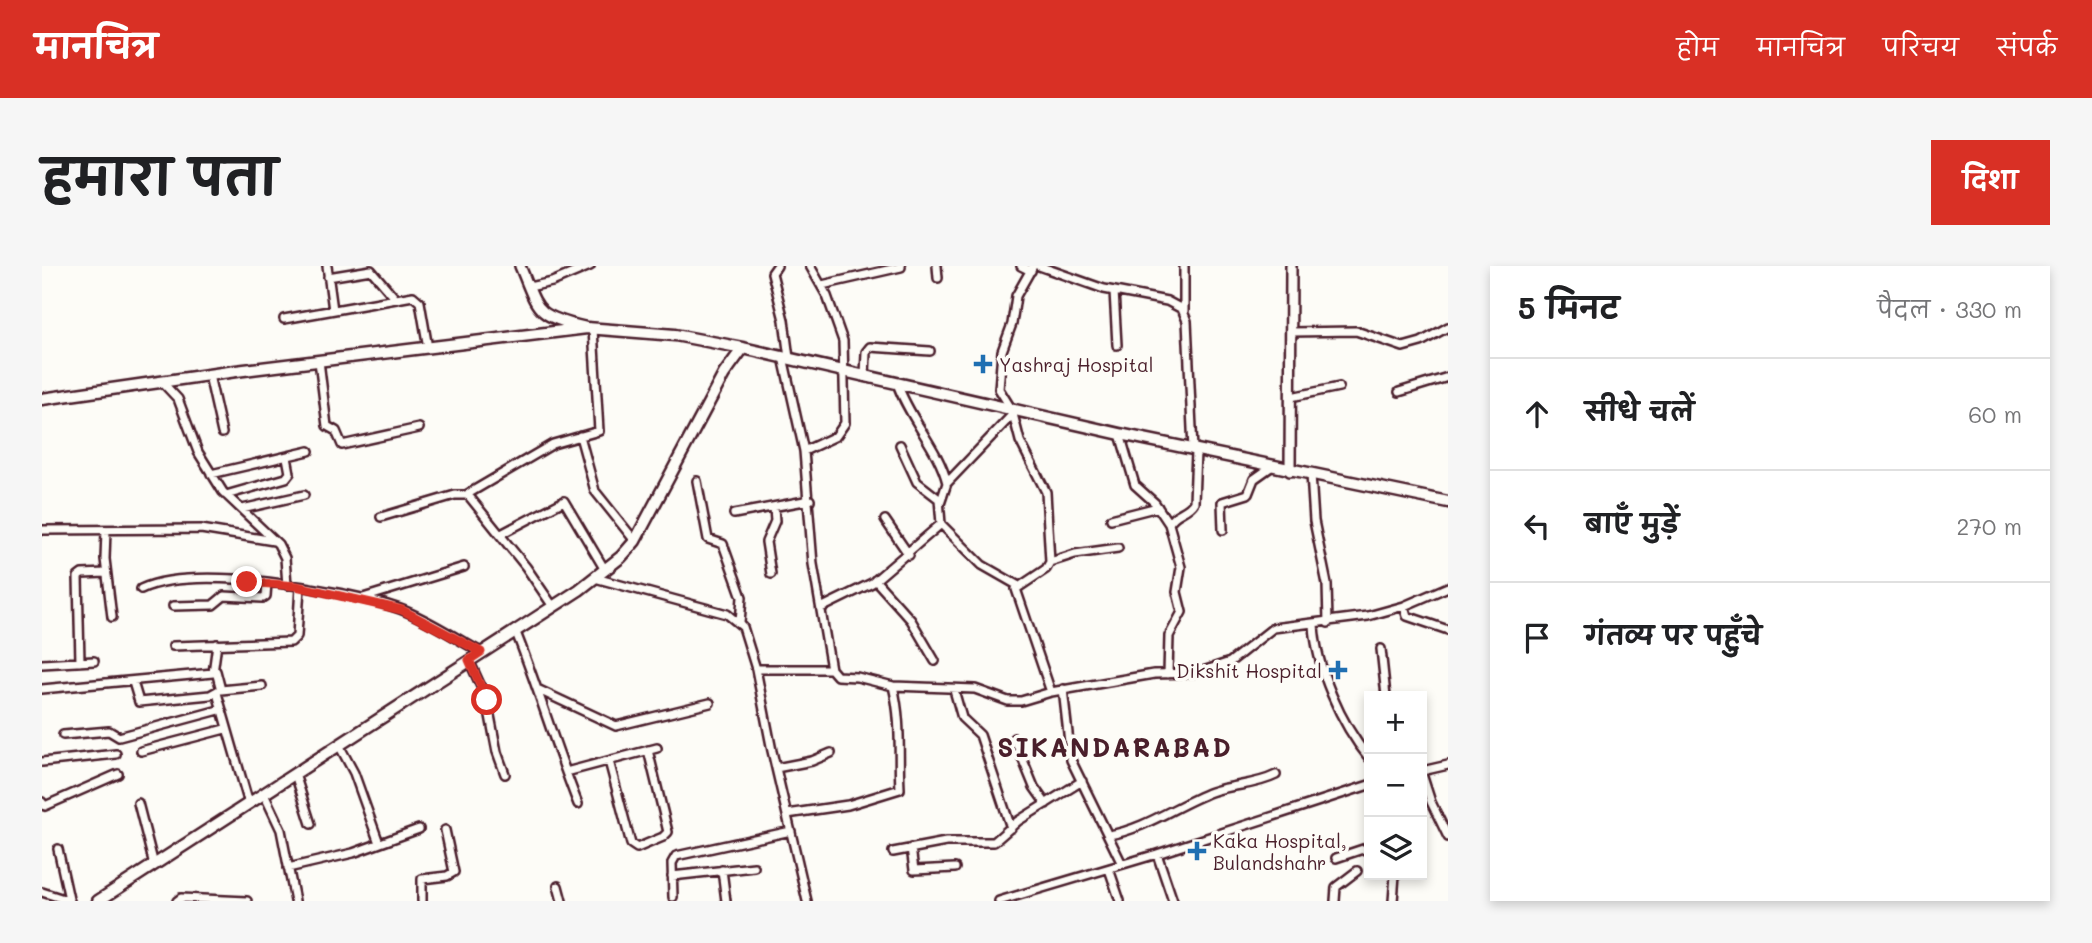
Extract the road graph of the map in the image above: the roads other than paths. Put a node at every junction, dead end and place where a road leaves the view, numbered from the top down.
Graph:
1 (327, 266) edge
2 (520, 266) edge
3 (590, 266) edge
4 (777, 266) edge
5 (810, 266) edge
6 (937, 266) edge
7 (1021, 266) edge
8 (1039, 266) edge
9 (1184, 266) edge
10 (1291, 266) edge
11 (901, 267) edge
12 (1032, 268) edge
13 (328, 276) junction
14 (938, 278) dead end
15 (822, 285) junction
16 (530, 290) junction
17 (1114, 291) junction
18 (395, 298) junction
19 (332, 310) junction
20 (1184, 311) junction
21 (284, 319) dead end
22 (1448, 327) edge
23 (590, 328) junction
24 (1291, 332) junction
25 (1117, 345) dead end
26 (428, 348) junction
27 (743, 348) junction
28 (930, 351) dead end
29 (786, 357) junction
30 (319, 361) junction
31 (845, 371) junction
32 (208, 375) junction
33 (865, 376) junction
34 (1448, 377) edge
35 (162, 382) junction
36 (897, 383) junction
37 (1339, 387) dead end
38 (1399, 391) dead end
39 (1290, 397) junction
40 (42, 399) edge
41 (1013, 412) junction
42 (419, 428) dead end
43 (222, 433) dead end
44 (1120, 434) junction
45 (580, 436) junction
46 (900, 444) dead end
47 (1194, 450) junction
48 (309, 451) dead end
49 (804, 451) junction
50 (286, 457) junction
51 (1271, 467) junction
52 (1290, 471) junction
53 (211, 474) junction
54 (1311, 474) junction
55 (697, 481) dead end
56 (947, 484) junction
57 (226, 495) junction
58 (304, 495) dead end
59 (466, 495) junction
60 (810, 500) junction
61 (1448, 502) edge
62 (940, 504) junction
63 (774, 507) junction
64 (1158, 507) junction
65 (242, 509) junction
66 (734, 514) dead end
67 (381, 517) dead end
68 (1111, 519) dead end
69 (885, 520) dead end
70 (941, 524) junction
71 (1169, 524) junction
72 (42, 530) edge
73 (106, 530) junction
74 (1223, 530) dead end
75 (501, 534) junction
76 (275, 541) junction
77 (635, 541) junction
78 (1118, 548) dead end
79 (909, 555) junction
80 (1050, 562) junction
81 (464, 567) dead end
82 (605, 570) junction
83 (106, 573) junction
84 (771, 574) dead end
85 (595, 578) junction
86 (875, 580) junction
87 (267, 583) junction
88 (287, 585) junction
89 (1017, 585) junction
90 (300, 587) junction
91 (1448, 587) edge
92 (141, 589) dead end
93 (359, 600) junction
94 (173, 606) dead end
95 (552, 606) junction
96 (1404, 606) junction
97 (821, 608) junction
98 (112, 617) dead end
99 (740, 623) junction
100 (1328, 623) junction
101 (1314, 624) junction
102 (515, 630) junction
103 (1448, 630) edge
104 (217, 644) junction
105 (173, 646) dead end
106 (1381, 649) dead end
107 (481, 652) junction
108 (469, 660) junction
109 (94, 661) dead end
110 (935, 661) dead end
111 (80, 662) junction
112 (42, 664) edge
113 (756, 669) junction
114 (831, 669) junction
115 (216, 671) junction
116 (1168, 674) junction
117 (134, 682) junction
118 (262, 686) dead end
119 (893, 686) junction
120 (42, 689) edge
121 (1063, 689) junction
122 (539, 690) junction
123 (954, 690) junction
124 (218, 691) junction
125 (1385, 691) edge
126 (1051, 692) junction
127 (710, 703) dead end
128 (219, 710) junction
129 (225, 729) junction
130 (62, 735) dead end
131 (1014, 738) dead end
132 (339, 745) junction
133 (657, 748) dead end
134 (648, 750) junction
135 (141, 751) dead end
136 (831, 753) dead end
137 (116, 754) dead end
138 (1366, 754) edge
139 (609, 761) junction
140 (42, 762) edge
141 (1448, 765) edge
142 (776, 768) junction
143 (1427, 771) edge
144 (566, 772) junction
145 (118, 774) dead end
146 (295, 774) junction
147 (505, 774) dead end
148 (1276, 775) dead end
149 (1082, 781) junction
150 (1364, 787) edge
151 (1427, 789) edge
152 (264, 794) junction
153 (42, 803) edge
154 (138, 803) dead end
155 (248, 804) junction
156 (578, 804) dead end
157 (1045, 804) junction
158 (787, 814) junction
159 (311, 824) dead end
160 (1011, 828) junction
161 (419, 829) dead end
162 (445, 830) dead end
163 (791, 831) junction
164 (1109, 835) junction
165 (1448, 837) edge
166 (379, 844) junction
167 (911, 848) junction
168 (58, 849) dead end
169 (1364, 849) edge
170 (893, 852) dead end
171 (1157, 854) junction
172 (1336, 859) dead end
173 (1122, 864) junction
174 (154, 865) junction
175 (754, 867) dead end
176 (955, 868) dead end
177 (288, 869) junction
178 (1110, 869) junction
179 (722, 870) junction
180 (1357, 871) dead end
181 (672, 876) junction
182 (1395, 880) edge
183 (558, 886) dead end
184 (42, 892) edge
185 (673, 897) dead end
186 (70, 900) edge
187 (98, 901) edge
188 (177, 901) edge
189 (247, 901) edge
190 (295, 901) edge
191 (422, 901) edge
192 (562, 901) edge
193 (726, 901) edge
194 (807, 901) edge
195 (999, 901) edge
196 (1120, 901) edge
197 (1172, 901) edge
198 (1335, 901) edge
199 (1393, 901) edge

1 - 13 street
2 - 16 street
3 - 16 street
4 - 29 street
5 - 15 street
6 - 14 street
7 - 12 street
8 - 17 street
9 - 20 street
10 - 24 street
11 - 15 street
12 - 41 street
13 - 18 street
13 - 19 street
15 - 31 street
16 - 23 street
17 - 20 street
17 - 25 street
18 - 19 street
18 - 26 street
19 - 21 street
20 - 47 street
22 - 24 street
23 - 26 main road
23 - 27 main road
23 - 45 street
24 - 39 street
26 - 30 main road
27 - 29 main road
27 - 77 main road
28 - 33 street
29 - 31 main road
29 - 49 street
30 - 32 main road
30 - 42 street
31 - 33 main road
31 - 49 street
32 - 35 main road
32 - 43 street
33 - 36 main road
34 - 38 street
35 - 40 main road
35 - 53 street
36 - 41 main road
36 - 56 street
37 - 39 street
39 - 52 street
41 - 44 main road
41 - 56 street
41 - 80 street
44 - 47 main road
44 - 64 street
45 - 59 street
45 - 77 street
46 - 62 street
47 - 51 main road
47 - 71 street
48 - 50 street
49 - 60 street
50 - 53 street
50 - 57 street
51 - 52 main road
51 - 74 street
52 - 54 main road
53 - 57 street
54 - 61 main road
54 - 100 street
55 - 99 street
56 - 62 street
57 - 65 street
58 - 65 street
59 - 67 street
59 - 75 street
60 - 63 street
60 - 97 street
62 - 70 street
63 - 66 street
63 - 84 street
64 - 68 street
64 - 71 street
65 - 76 street
69 - 79 street
70 - 79 street
70 - 89 street
71 - 116 street
72 - 73 street
73 - 76 street
73 - 83 street
75 - 82 street
75 - 95 street
76 - 88 street
77 - 82 main road
78 - 80 street
79 - 86 street
80 - 89 street
81 - 93 street
82 - 85 main road
83 - 98 street
83 - 111 street
85 - 95 main road
85 - 99 street
86 - 97 street
86 - 110 street
87 - 88 street
87 - 92 street
87 - 94 street
88 - 90 street
89 - 126 street
90 - 93 street
90 - 104 street
91 - 96 street
93 - 107 street
95 - 102 main road
96 - 100 street
96 - 103 street
97 - 114 street
99 - 113 street
100 - 101 street
101 - 116 street
101 - 138 street
102 - 107 main road
102 - 122 street
104 - 105 street
104 - 115 street
106 - 125 street
107 - 108 main road
108 - 132 main road
108 - 147 street
109 - 111 street
111 - 112 street
113 - 114 street
113 - 142 street
114 - 119 street
115 - 117 street
115 - 124 street
116 - 121 street
117 - 120 street
117 - 124 street
118 - 124 street
119 - 123 street
119 - 158 street
121 - 126 street
121 - 149 street
122 - 127 street
122 - 144 street
123 - 126 street
123 - 160 street
124 - 128 street
128 - 129 street
128 - 130 street
129 - 135 street
129 - 155 street
131 - 157 street
132 - 146 main road
132 - 166 street
133 - 134 street
134 - 139 street
134 - 139 street
136 - 142 street
137 - 140 street
139 - 144 street
141 - 143 street
142 - 158 street
144 - 156 street
145 - 153 street
146 - 152 main road
146 - 159 street
148 - 164 street
149 - 157 street
149 - 164 street
150 - 171 street
151 - 165 street
152 - 155 main road
152 - 177 street
154 - 174 street
155 - 174 main road
157 - 160 street
158 - 163 street
160 - 167 street
161 - 166 street
162 - 191 street
163 - 181 street
163 - 194 street
164 - 173 street
166 - 177 street
167 - 170 street
167 - 176 street
168 - 186 street
169 - 172 street
171 - 173 street
171 - 197 street
173 - 178 street
174 - 187 main road
175 - 179 street
177 - 190 street
178 - 195 street
178 - 196 street
179 - 181 street
179 - 193 street
180 - 198 street
181 - 185 street
182 - 199 street
183 - 192 street
184 - 186 street
188 - 189 street

